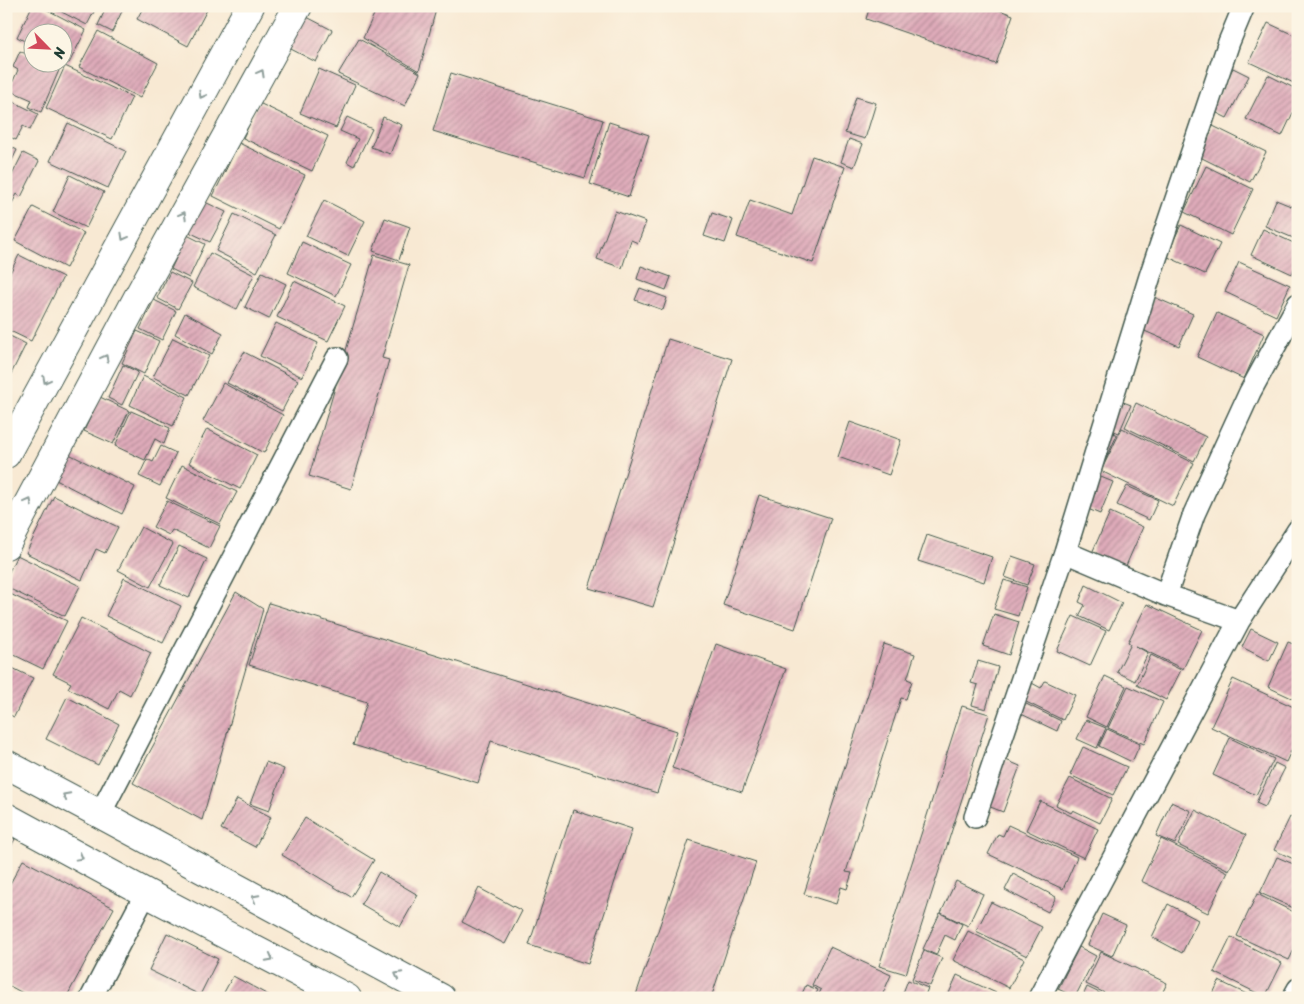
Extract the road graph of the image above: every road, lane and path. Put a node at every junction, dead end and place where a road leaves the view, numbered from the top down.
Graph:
1 (250, 6) edge
2 (298, 6) edge
3 (1244, 6) edge
4 (1298, 304) edge
5 (337, 358) dead end
6 (6, 454) edge
7 (1298, 530) edge
8 (6, 545) edge
9 (1065, 552) junction
10 (1166, 594) junction
11 (1239, 621) junction
12 (6, 764) edge
13 (100, 814) junction
14 (6, 817) edge
15 (975, 817) dead end
16 (146, 893) junction
17 (1298, 989) edge
18 (345, 997) edge
19 (91, 998) edge
20 (441, 998) edge
21 (1039, 998) edge
22 (1293, 998) edge

1 -> 6 main road
8 -> 2 main road
3 - 9 street
4 - 10 street
5 - 13 street
7 - 11 street
9 - 10 street
9 - 15 street
10 - 11 street
11 - 21 street
13 -> 12 main road
20 -> 13 main road
14 -> 16 main road
16 -> 18 main road
16 - 19 street
17 - 22 street

